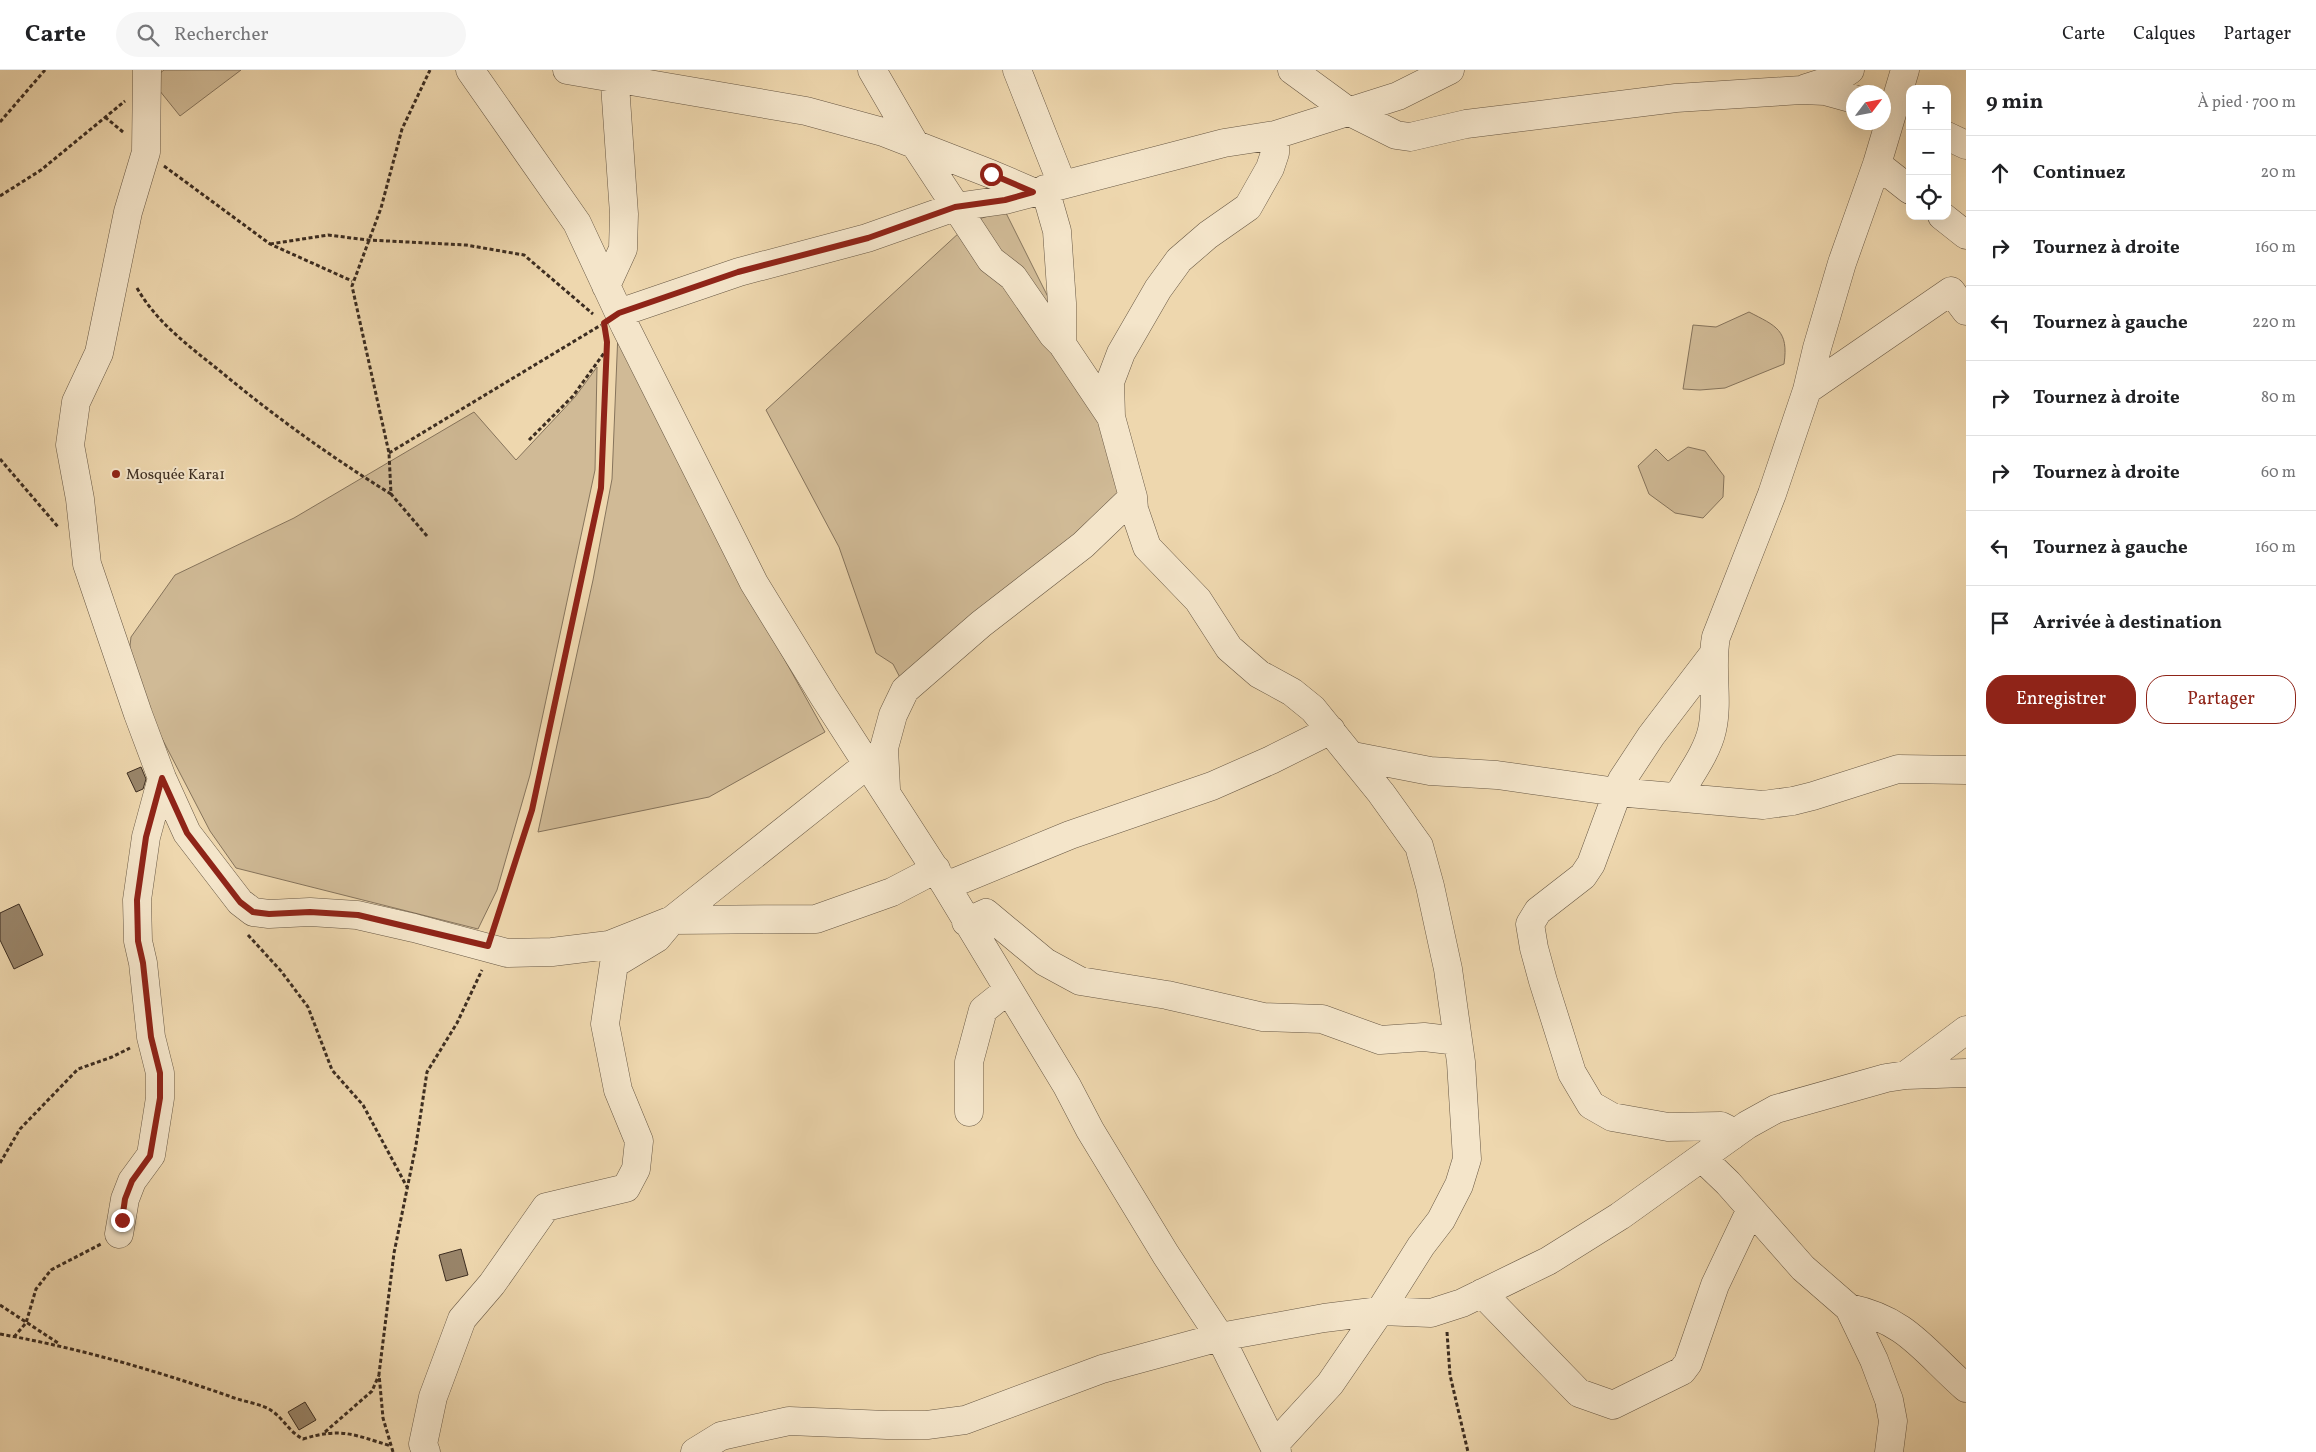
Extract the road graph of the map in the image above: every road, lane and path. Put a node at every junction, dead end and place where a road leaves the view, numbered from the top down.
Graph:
1 (45, 70) edge
2 (430, 70) edge
3 (470, 70) edge
4 (567, 70) edge
5 (872, 70) edge
6 (1017, 70) edge
7 (1292, 70) edge
8 (1450, 70) edge
9 (1850, 70) edge
10 (1905, 70) edge
11 (614, 74) edge
12 (147, 77) edge
13 (1802, 90) junction
14 (1846, 97) edge
15 (1348, 111) junction
16 (1895, 113) edge
17 (105, 117) junction
18 (0, 122) edge
19 (1275, 135) junction
20 (1951, 138) edge
21 (1966, 145) edge
22 (916, 146) junction
23 (146, 152) junction
24 (1877, 164) junction
25 (1906, 187) edge
26 (1047, 189) junction
27 (0, 196) edge
28 (955, 207) junction
29 (1947, 220) edge
30 (1966, 235) edge
31 (368, 240) junction
32 (270, 244) junction
33 (352, 281) junction
34 (133, 282) dead end
35 (606, 286) junction
36 (1961, 294) edge
37 (611, 318) junction
38 (1062, 344) junction
39 (607, 348) junction
40 (1807, 390) junction
41 (1111, 417) junction
42 (529, 440) dead end
43 (389, 453) junction
44 (0, 459) edge
45 (391, 494) junction
46 (1133, 496) junction
47 (61, 530) dead end
48 (427, 536) dead end
49 (1712, 656) junction
50 (1331, 730) junction
51 (1353, 756) junction
52 (868, 764) junction
53 (1966, 770) edge
54 (162, 778) junction
55 (886, 791) junction
56 (1617, 792) junction
57 (1678, 796) junction
58 (941, 877) junction
59 (672, 920) junction
60 (966, 922) junction
61 (245, 932) dead end
62 (488, 946) junction
63 (1008, 990) junction
64 (148, 1022) junction
65 (1966, 1030) edge
66 (1458, 1041) junction
67 (1966, 1073) edge
68 (1906, 1075) junction
69 (969, 1112) dead end
70 (1732, 1136) junction
71 (1702, 1158) junction
72 (0, 1163) edge
73 (408, 1187) junction
74 (1751, 1209) junction
75 (119, 1234) joint
76 (1482, 1293) junction
77 (0, 1305) edge
78 (1445, 1308) junction
79 (1848, 1308) junction
80 (1380, 1311) junction
81 (26, 1323) junction
82 (0, 1334) edge
83 (1220, 1336) junction
84 (14, 1337) junction
85 (60, 1345) junction
86 (379, 1374) junction
87 (1966, 1388) edge
88 (325, 1432) junction
89 (391, 1447) junction
90 (1276, 1449) edge
91 (393, 1452) edge
92 (426, 1452) edge
93 (695, 1452) edge
94 (1468, 1452) edge
95 (1889, 1452) edge

1 - 18 path
2 - 31 path
3 - 35 street
4 - 11 street
5 - 22 street
6 - 26 street
7 - 15 street
8 - 15 street
9 - 13 street
10 - 16 street
11 - 22 street
11 - 35 street
12 - 17 path
12 - 23 street
13 - 14 street
13 - 15 street
15 - 19 street
16 - 24 street
17 - 23 path
17 - 27 path
19 - 26 street
19 - 41 street
20 - 21 street
22 - 26 street
22 - 28 street
23 - 32 path
23 - 54 street
24 - 25 street
24 - 40 street
26 - 28 street
26 - 38 street
28 - 37 street
28 - 38 street
29 - 30 street
31 - 32 path
31 - 33 path
31 - 37 path
32 - 33 path
33 - 43 path
34 - 45 path
35 - 37 street
36 - 40 street
37 - 39 path
37 - 43 path
37 - 52 street
38 - 41 street
39 - 42 path
39 - 62 path
40 - 49 street
41 - 46 street
43 - 45 path
44 - 47 path
45 - 48 path
46 - 50 street
46 - 55 street
49 - 56 street
49 - 57 street
50 - 51 street
50 - 58 street
51 - 56 street
51 - 66 street
52 - 55 street
52 - 59 street
53 - 57 street
54 - 62 street
54 - 64 street
55 - 58 street
56 - 57 street
56 - 70 street
58 - 59 street
58 - 60 street
59 - 62 street
59 - 92 street
60 - 63 street
60 - 66 street
61 - 73 path
62 - 73 path
63 - 69 street
63 - 83 street
64 - 72 path
64 - 75 street
65 - 68 street
66 - 80 street
67 - 68 street
68 - 70 street
70 - 71 street
71 - 74 street
71 - 76 street
73 - 86 path
74 - 76 street
74 - 79 street
75 - 81 path
76 - 78 street
77 - 81 path
78 - 80 street
78 - 94 path
79 - 87 street
79 - 95 street
80 - 83 street
80 - 90 street
81 - 84 path
81 - 85 path
82 - 84 path
83 - 90 street
83 - 93 street
84 - 85 path
85 - 88 path
86 - 88 path
86 - 89 path
88 - 89 path
89 - 91 path

